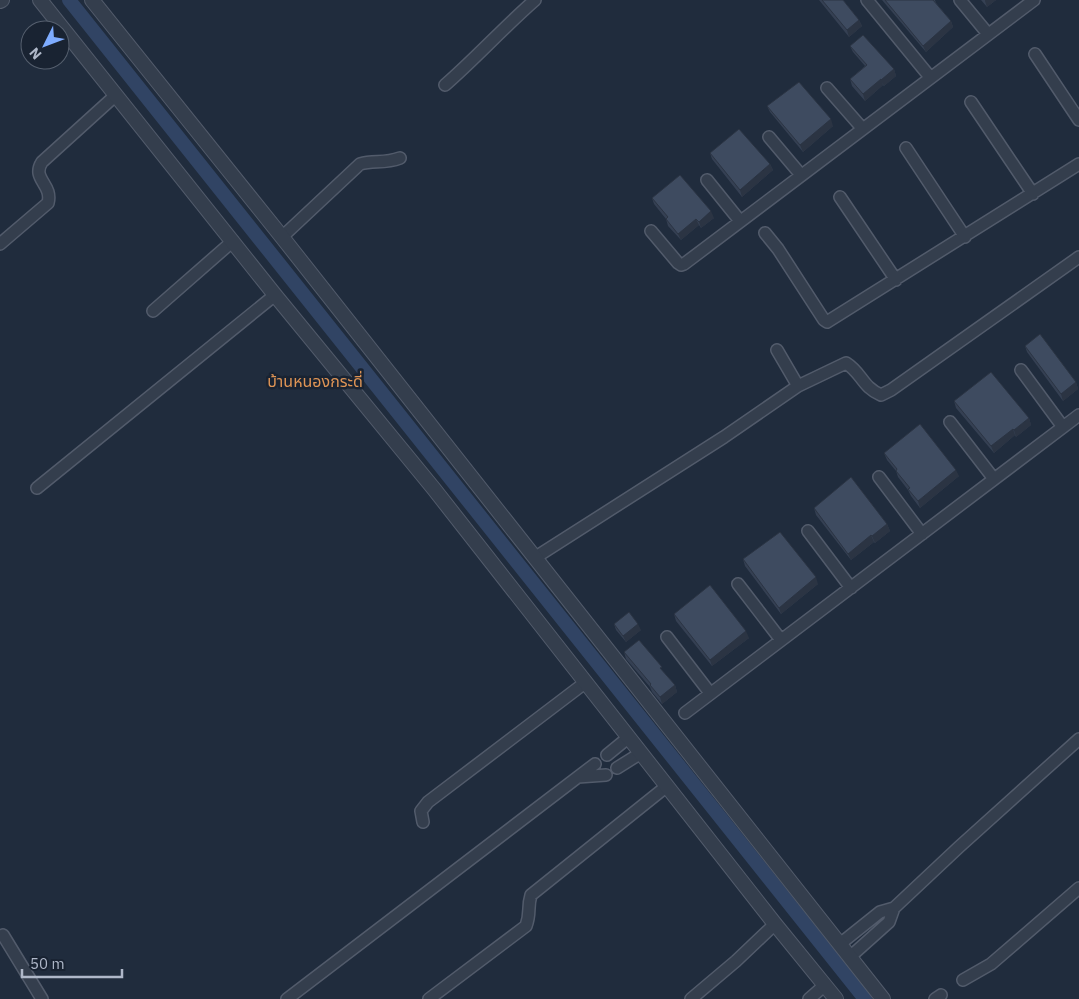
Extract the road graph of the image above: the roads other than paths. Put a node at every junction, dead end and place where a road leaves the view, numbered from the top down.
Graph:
1 (40, 0) edge
2 (92, 0) edge
3 (536, 0) edge
4 (867, 0) edge
5 (960, 0) edge
6 (1034, 0) edge
7 (988, 34) junction
8 (1036, 54) dead end
9 (930, 78) junction
10 (445, 85) dead end
11 (827, 88) dead end
12 (116, 95) junction
13 (971, 102) dead end
14 (1079, 120) edge
15 (862, 128) junction
16 (770, 138) dead end
17 (906, 148) dead end
18 (400, 158) dead end
19 (1079, 164) edge
20 (801, 175) junction
21 (707, 180) dead end
22 (1034, 194) junction
23 (840, 197) dead end
24 (740, 221) junction
25 (651, 231) dead end
26 (765, 232) dead end
27 (282, 236) junction
28 (965, 237) junction
29 (233, 241) junction
30 (0, 244) edge
31 (1079, 257) edge
32 (896, 280) junction
33 (275, 295) junction
34 (153, 311) dead end
35 (777, 350) dead end
36 (1021, 370) dead end
37 (798, 386) junction
38 (1079, 415) edge
39 (950, 422) dead end
40 (1063, 427) junction
41 (880, 477) dead end
42 (994, 479) junction
43 (37, 488) dead end
44 (808, 530) dead end
45 (922, 534) junction
46 (536, 557) junction
47 (738, 584) dead end
48 (851, 588) junction
49 (667, 638) dead end
50 (781, 640) junction
51 (586, 682) junction
52 (710, 694) junction
53 (685, 713) dead end
54 (629, 737) junction
55 (1079, 739) edge
56 (641, 753) junction
57 (607, 754) dead end
58 (595, 764) dead end
59 (617, 768) dead end
60 (606, 775) dead end
61 (578, 777) junction
62 (667, 786) junction
63 (423, 822) dead end
64 (1079, 888) edge
65 (894, 908) junction
66 (775, 924) junction
67 (3, 935) dead end
68 (840, 944) junction
69 (850, 956) junction
70 (963, 980) dead end
71 (825, 985) junction
72 (42, 999) edge
73 (287, 999) edge
74 (429, 999) edge
75 (691, 999) edge
76 (809, 999) edge
77 (836, 999) edge
78 (883, 999) edge

1 - 12 street
2 - 27 street
3 - 10 street
4 - 9 street
5 - 7 street
6 - 7 street
7 - 9 street
8 - 14 street
9 - 15 street
11 - 15 street
12 - 29 street
12 - 30 street
13 - 22 street
15 - 20 street
16 - 20 street
17 - 28 street
18 - 27 street
19 - 22 street
20 - 24 street
21 - 24 street
22 - 28 street
23 - 32 street
24 - 25 street
26 - 32 street
27 - 46 street
28 - 32 street
29 - 33 street
29 - 34 street
31 - 37 street
33 - 43 street
33 - 51 street
35 - 37 street
36 - 40 street
37 - 46 street
38 - 40 street
39 - 42 street
40 - 42 street
41 - 45 street
42 - 45 street
44 - 48 street
45 - 48 street
46 - 68 street
47 - 50 street
48 - 50 street
49 - 52 street
50 - 52 street
51 - 54 street
51 - 63 street
52 - 53 street
54 - 56 street
54 - 57 street
55 - 65 street
56 - 59 street
56 - 62 street
58 - 61 street
60 - 61 street
61 - 73 street
62 - 66 street
62 - 74 street
64 - 70 street
65 - 68 street
65 - 69 street
66 - 71 street
66 - 75 street
67 - 72 street
68 - 69 street
69 - 78 street
71 - 76 street
71 - 77 street

